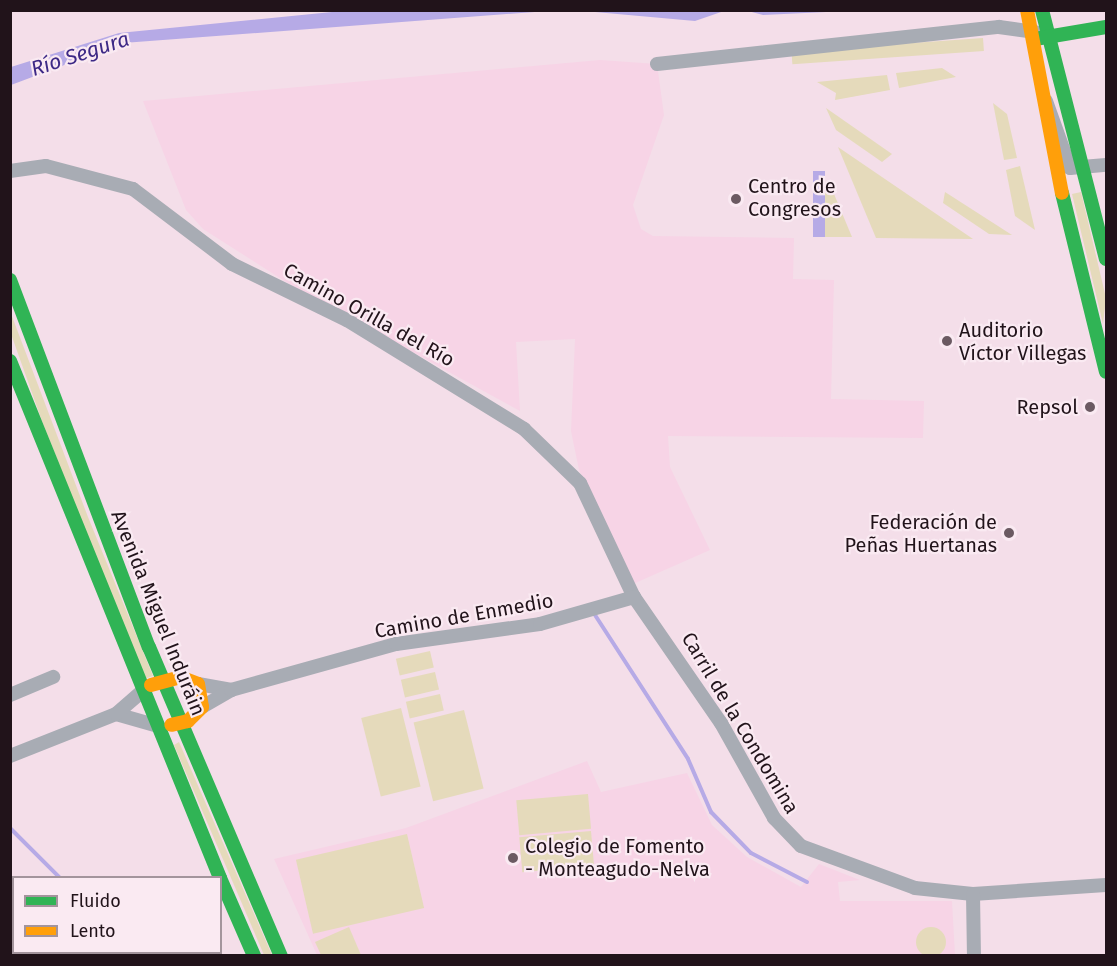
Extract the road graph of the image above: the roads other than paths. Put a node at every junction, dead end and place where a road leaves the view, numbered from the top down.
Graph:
1 (1042, 11) edge
2 (1027, 12) edge
3 (1107, 27) edge
4 (1028, 31) junction
5 (1047, 34) junction
6 (1030, 48) junction
7 (657, 63) dead end
8 (1036, 84) junction
9 (1107, 165) edge
10 (1084, 170) junction
11 (10, 171) edge
12 (1107, 259) edge
13 (10, 280) edge
14 (1103, 344) edge
15 (10, 361) edge
16 (1107, 372) edge
17 (634, 597) junction
18 (53, 677) dead end
19 (163, 679) junction
20 (198, 684) junction
21 (231, 690) junction
22 (141, 692) junction
23 (10, 695) edge
24 (202, 707) junction
25 (116, 714) junction
26 (182, 723) junction
27 (155, 725) junction
28 (10, 756) edge
29 (219, 876) edge
30 (222, 883) edge
31 (1107, 885) edge
32 (973, 894) junction
33 (254, 956) edge
34 (281, 956) edge
35 (974, 956) edge

1 - 5 main road
2 - 4 main road
3 - 5 main road
4 - 5 street
4 - 6 main road
4 - 7 street
5 - 6 main road
5 - 10 main road
6 - 8 main road
8 - 10 street
8 - 14 main road
9 - 10 street
10 - 12 main road
11 - 17 street, Camino Orilla del Río
13 - 19 main road, Avenida Miguel Induráin
14 - 16 main road
15 - 22 main road
17 - 21 street, Camino de Enmedio
17 - 32 street, Carril de la Condomina
18 - 23 street
19 - 20 main road
19 - 22 main road
19 - 26 main road, Avenida Miguel Induráin
20 - 21 street
20 - 24 main road
21 - 24 street
22 - 25 street
22 - 27 main road
24 - 26 main road
25 - 27 street
25 - 28 street
26 - 27 main road
26 - 34 main road, Avenida Miguel Induráin
27 - 29 main road
30 - 33 main road
31 - 32 street, Carril de la Condomina
32 - 35 street

